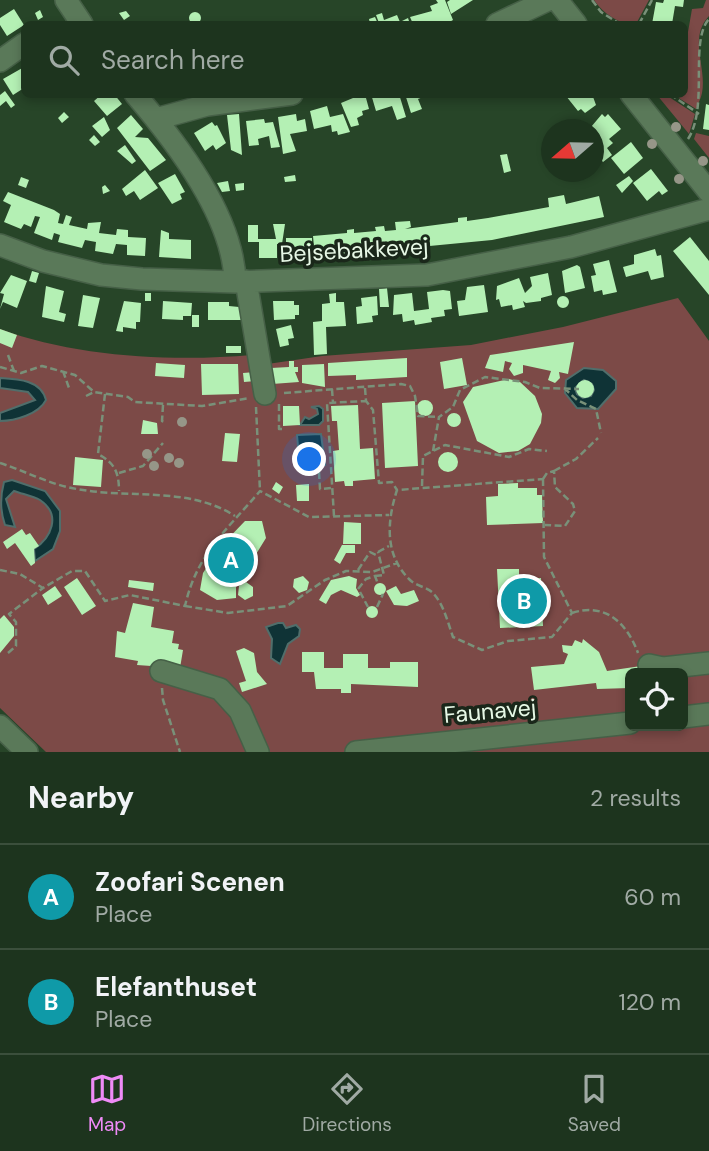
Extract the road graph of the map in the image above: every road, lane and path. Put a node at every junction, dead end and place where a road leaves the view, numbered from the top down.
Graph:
1 (548, 0) edge
2 (557, 0) edge
3 (592, 0) edge
4 (652, 0) edge
5 (709, 19) edge
6 (503, 21) edge
7 (574, 21) edge
8 (615, 21) edge
9 (641, 21) edge
10 (21, 46) edge
11 (0, 61) edge
12 (705, 74) dead end
13 (705, 93) dead end
14 (138, 98) edge
15 (261, 98) edge
16 (634, 98) edge
17 (676, 98) edge
18 (699, 114) junction
19 (156, 120) junction
20 (691, 136) dead end
21 (709, 192) edge
22 (709, 209) edge
23 (0, 245) edge
24 (241, 281) junction
25 (8, 355) dead end
26 (0, 367) edge
27 (14, 371) junction
28 (63, 372) junction
29 (365, 387) junction
30 (560, 387) junction
31 (69, 388) dead end
32 (332, 389) junction
33 (578, 389) dead end
34 (94, 392) junction
35 (105, 394) junction
36 (265, 394) dead end
37 (86, 397) dead end
38 (366, 401) junction
39 (333, 403) junction
40 (163, 405) junction
41 (439, 417) junction
42 (165, 422) dead end
43 (285, 429) dead end
44 (601, 433) dead end
45 (598, 438) dead end
46 (163, 443) dead end
47 (433, 451) junction
48 (547, 451) dead end
49 (1, 463) edge
50 (0, 471) edge
51 (554, 471) junction
52 (319, 472) dead end
53 (119, 473) junction
54 (542, 479) junction
55 (422, 486) junction
56 (332, 488) junction
57 (397, 490) junction
58 (119, 491) junction
59 (260, 491) junction
60 (389, 515) junction
61 (235, 516) junction
62 (334, 516) junction
63 (544, 525) junction
64 (391, 545) junction
65 (376, 555) junction
66 (397, 564) junction
67 (0, 570) edge
68 (358, 571) junction
69 (375, 576) junction
70 (378, 584) dead end
71 (43, 588) junction
72 (383, 594) dead end
73 (185, 606) junction
74 (368, 607) dead end
75 (377, 607) dead end
76 (572, 613) junction
77 (8, 653) dead end
78 (709, 663) edge
79 (649, 665) joint
80 (161, 671) joint
81 (709, 715) edge
82 (688, 717) edge
83 (625, 724) edge
84 (0, 726) edge
85 (27, 752) edge
86 (180, 752) edge
87 (257, 752) edge
88 (356, 752) edge

1 - 6 street
2 - 7 street
3 - 8 path
4 - 9 path
5 - 12 path
10 - 11 street
13 - 18 path
14 - 19 street
15 - 19 street
16 - 21 street
17 - 18 path
18 - 20 path
19 - 24 street
22 - 24 street, Bejsebakkevej
23 - 24 street, Bejsebakkevej
24 - 36 street
25 - 27 path
26 - 27 path
27 - 28 path
28 - 31 path
28 - 34 path
29 - 32 path
29 - 38 path
29 - 41 path
30 - 33 path
30 - 41 path
30 - 44 path
32 - 39 path
32 - 43 path
34 - 35 path
34 - 37 path
35 - 40 path
35 - 53 path
38 - 39 path
38 - 57 path
39 - 56 path
40 - 42 path
40 - 59 path
41 - 47 path
45 - 51 path
46 - 53 path
47 - 48 path
47 - 55 path
49 - 50 path
49 - 58 path
51 - 54 path
51 - 63 path
52 - 56 path
53 - 58 path
54 - 55 path
54 - 63 path
55 - 57 path
56 - 62 path
57 - 60 path
58 - 61 path
59 - 61 path
59 - 62 path
60 - 62 path
60 - 64 path
61 - 73 path
63 - 76 path
64 - 65 path
64 - 66 path
65 - 68 path
65 - 69 path, bridge
66 - 68 path
66 - 76 path
67 - 71 path
68 - 73 path
69 - 70 path, bridge
69 - 74 path
71 - 73 path
71 - 77 path
72 - 75 path
76 - 79 path
78 - 79 street
80 - 86 path
80 - 87 street
81 - 82 street
83 - 88 street, Faunavej
84 - 85 street

